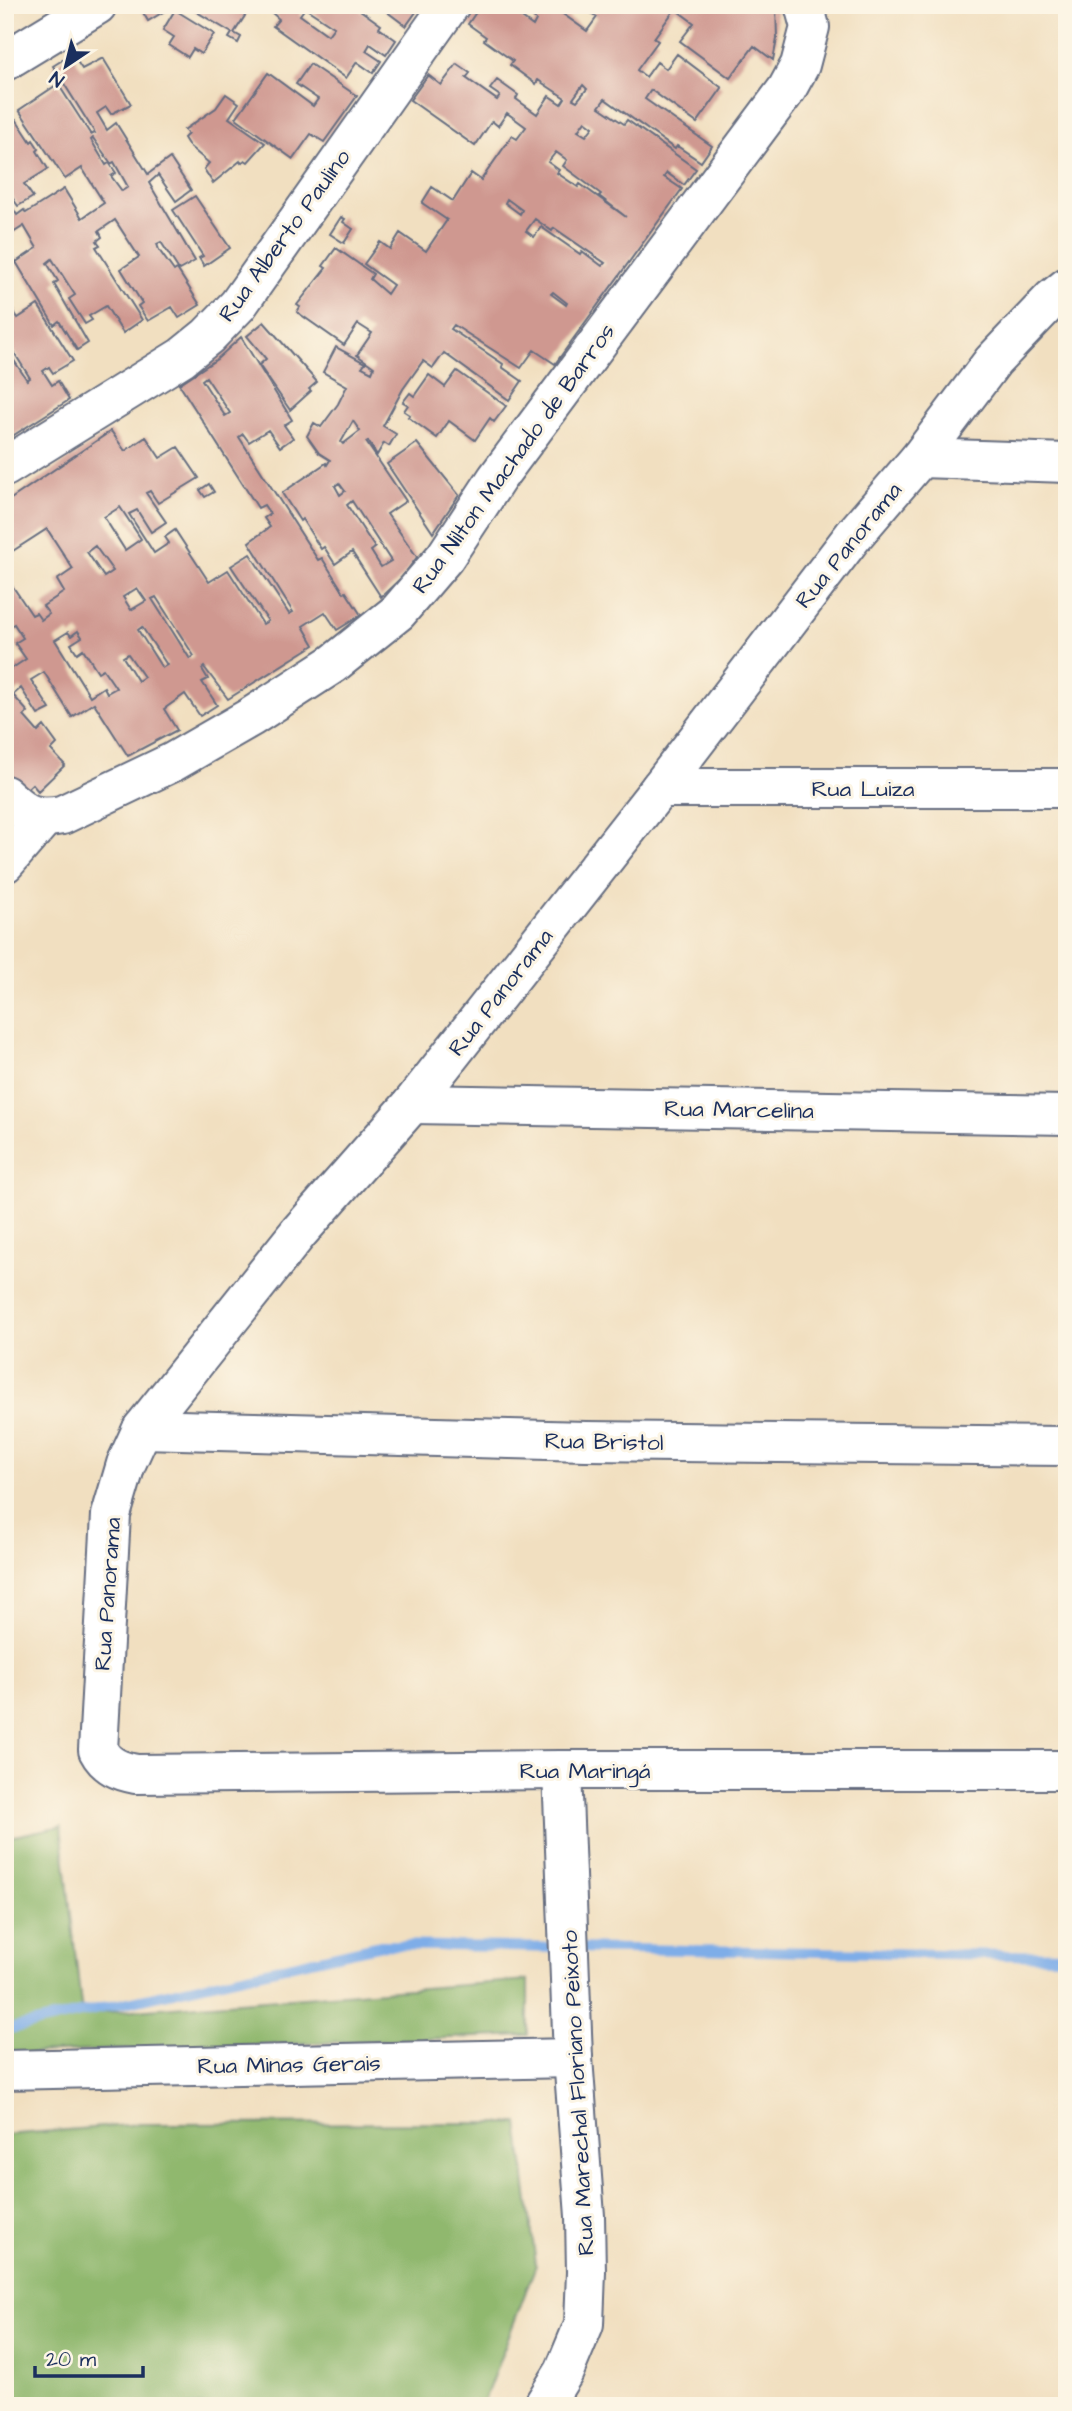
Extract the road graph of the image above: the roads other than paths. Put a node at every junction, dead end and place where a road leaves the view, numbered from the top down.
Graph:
1 (97, 5) edge
2 (450, 5) edge
3 (807, 16) edge
4 (5, 61) edge
5 (1067, 287) edge
6 (920, 458) junction
7 (1067, 463) edge
8 (5, 467) edge
9 (660, 788) junction
10 (1067, 788) edge
11 (5, 795) edge
12 (44, 818) junction
13 (5, 863) edge
14 (412, 1104) junction
15 (1067, 1115) edge
16 (142, 1429) junction
17 (1067, 1446) edge
18 (106, 1762) joint
19 (562, 1770) junction
20 (1067, 1770) edge
21 (573, 2058) junction
22 (5, 2070) edge
23 (543, 2406) edge

1 - 4 street
2 - 8 street, Rua Alberto Paulino
3 - 12 street, Rua Nilton Machado de Barros
5 - 6 street, Rua Panorama
6 - 7 street
6 - 9 street, Rua Panorama
9 - 10 street, Rua Luiza
9 - 14 street, Rua Panorama
11 - 12 street
12 - 13 street
14 - 15 street, Rua Marcelina
14 - 16 street, Rua Panorama
16 - 17 street, Rua Bristol
16 - 18 street, Rua Panorama
18 - 19 street, Rua Maringá
19 - 20 street, Rua Maringá
19 - 21 street, Rua Marechal Floriano Peixoto
21 - 22 street, Rua Minas Gerais
21 - 23 street, Rua Marechal Floriano Peixoto

